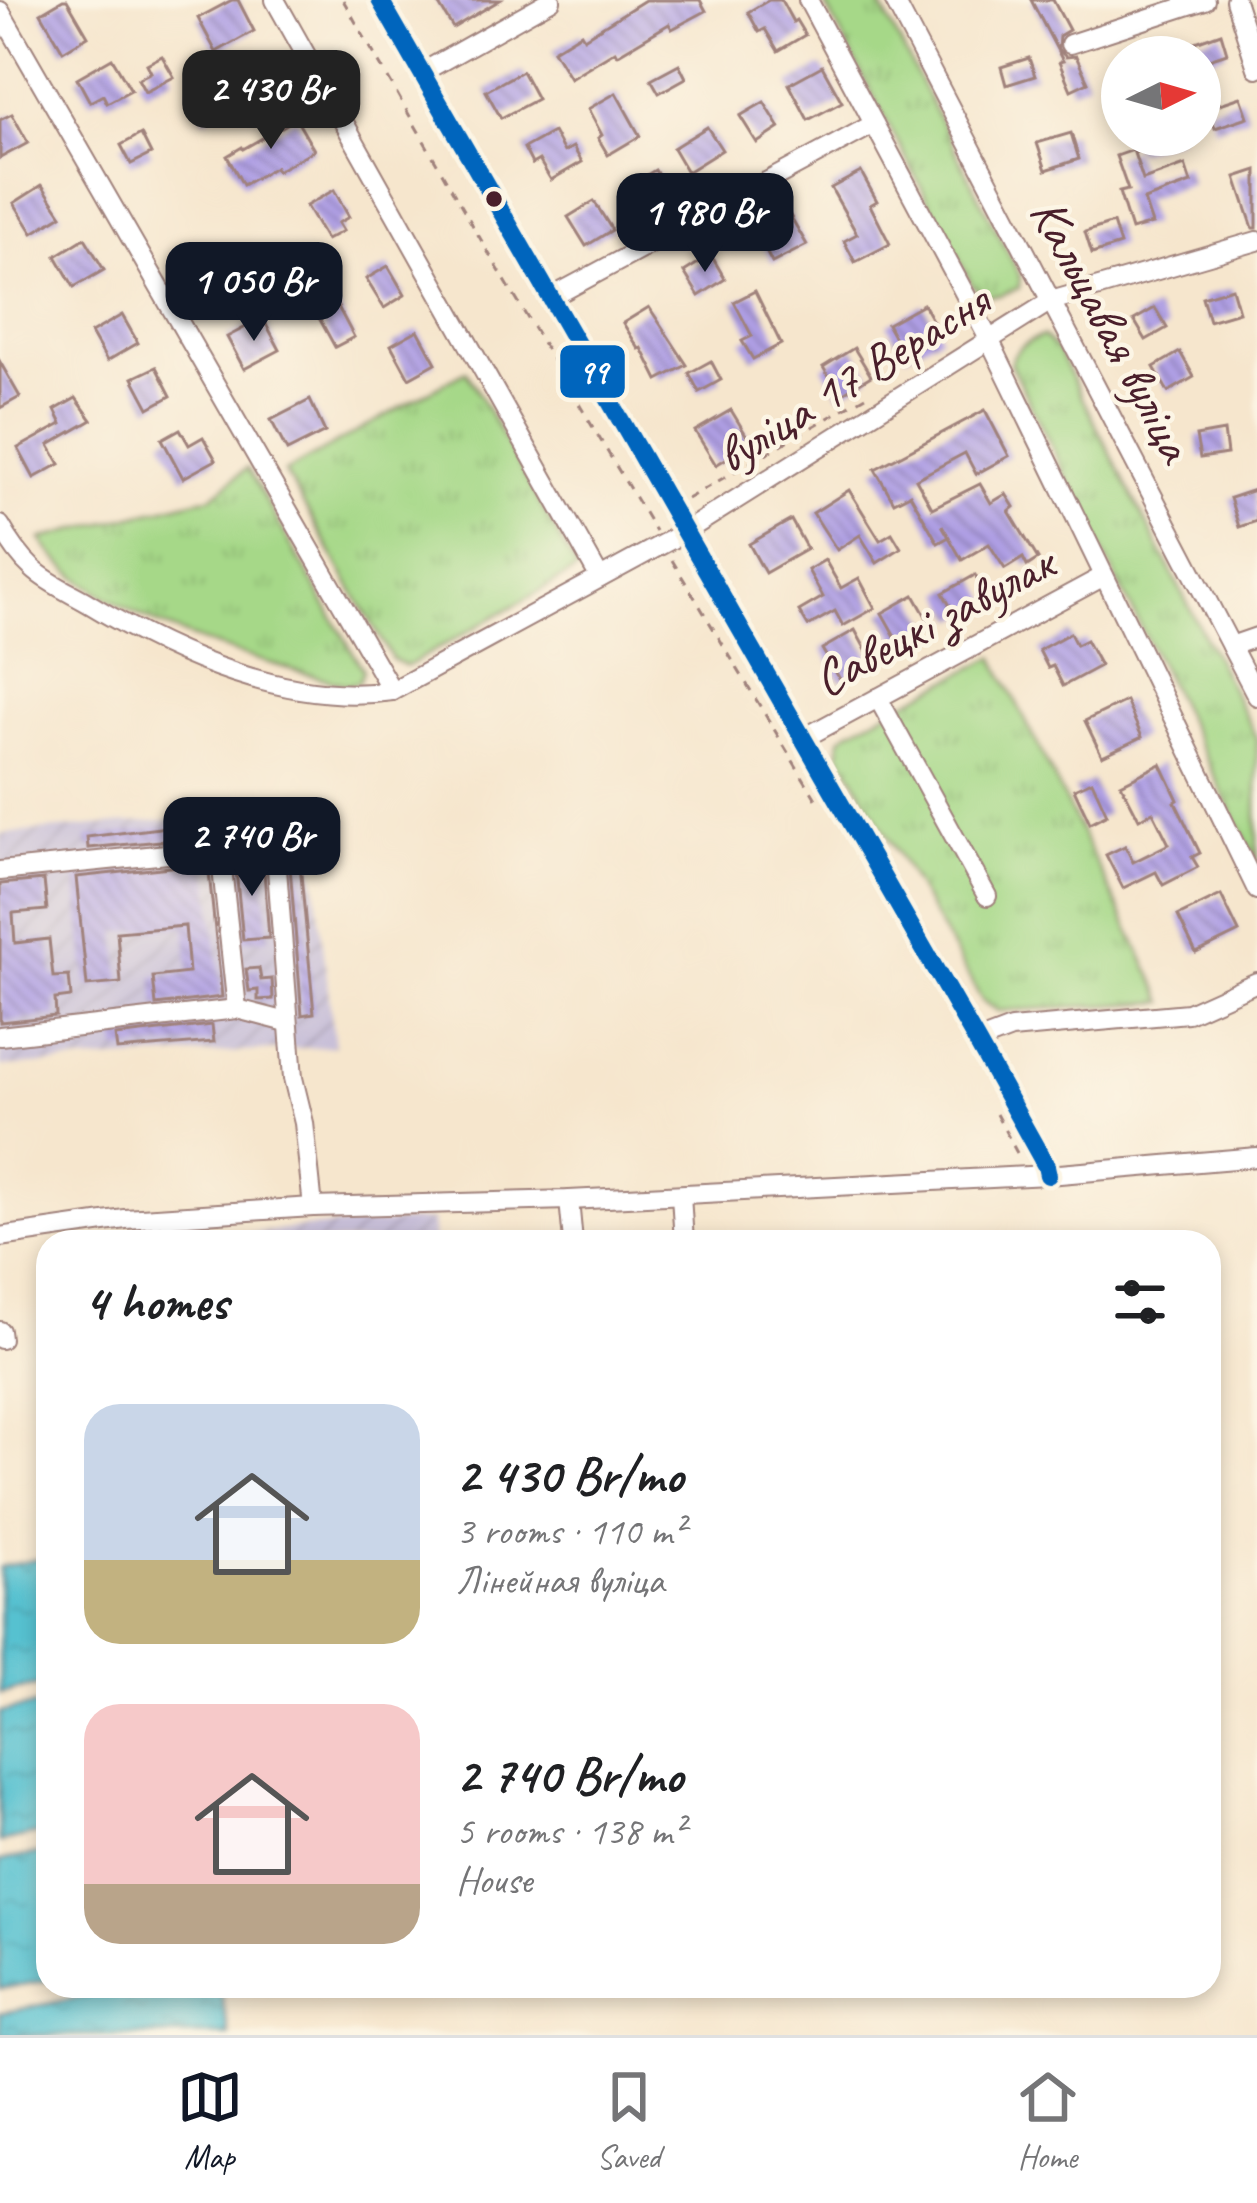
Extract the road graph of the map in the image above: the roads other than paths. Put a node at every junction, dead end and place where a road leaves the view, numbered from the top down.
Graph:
1 (275, 0) edge
2 (380, 0) edge
3 (551, 0) edge
4 (808, 0) edge
5 (894, 0) edge
6 (1204, 0) edge
7 (1235, 0) edge
8 (0, 11) edge
9 (1070, 44) dead end
10 (1257, 68) edge
11 (421, 73) junction
12 (874, 124) junction
13 (1257, 241) edge
14 (550, 298) junction
15 (1052, 301) junction
16 (990, 341) junction
17 (0, 525) edge
18 (683, 533) junction
19 (1104, 576) junction
20 (600, 578) junction
21 (1257, 637) edge
22 (1231, 646) junction
23 (392, 691) junction
24 (1257, 697) edge
25 (878, 698) junction
26 (802, 739) junction
27 (220, 849) junction
28 (0, 871) edge
29 (1257, 890) edge
30 (987, 896) dead end
31 (1257, 982) edge
32 (237, 1009) junction
33 (287, 1022) junction
34 (0, 1036) edge
35 (977, 1042) junction
36 (1257, 1157) edge
37 (1048, 1175) junction
38 (681, 1195) junction
39 (569, 1200) junction
40 (313, 1207) junction
41 (125, 1219) junction
42 (49, 1230) edge
43 (126, 1230) edge
44 (571, 1230) edge
45 (683, 1230) edge
46 (36, 1232) edge
47 (0, 1237) edge

1 - 20 street
2 - 11 street
3 - 11 street
4 - 12 street
5 - 15 street, Кальцавая вуліца
6 - 9 street
7 - 10 street
8 - 23 street
11 - 14 street
12 - 14 street
12 - 16 street
13 - 15 street, вуліца 17 Верасня
14 - 18 street
15 - 16 street, вуліца 17 Верасня
15 - 22 street, Кальцавая вуліца
16 - 18 street, вуліца 17 Верасня
16 - 19 street
17 - 23 street, вуліца 17 Верасня
18 - 20 street, вуліца 17 Верасня
18 - 26 street
19 - 25 street, Савецкі завулак
19 - 29 street
20 - 23 street, вуліца 17 Верасня
21 - 22 street
22 - 24 street, Кальцавая вуліца
25 - 26 street, Савецкі завулак
25 - 30 street
26 - 35 street
27 - 28 street
27 - 32 street
27 - 33 street
31 - 35 street
32 - 33 street
32 - 34 street
33 - 40 street
35 - 37 street
36 - 37 street
37 - 38 street
38 - 39 street
38 - 45 street
39 - 40 street
39 - 44 street
40 - 41 street
41 - 42 street
41 - 43 street
46 - 47 street

